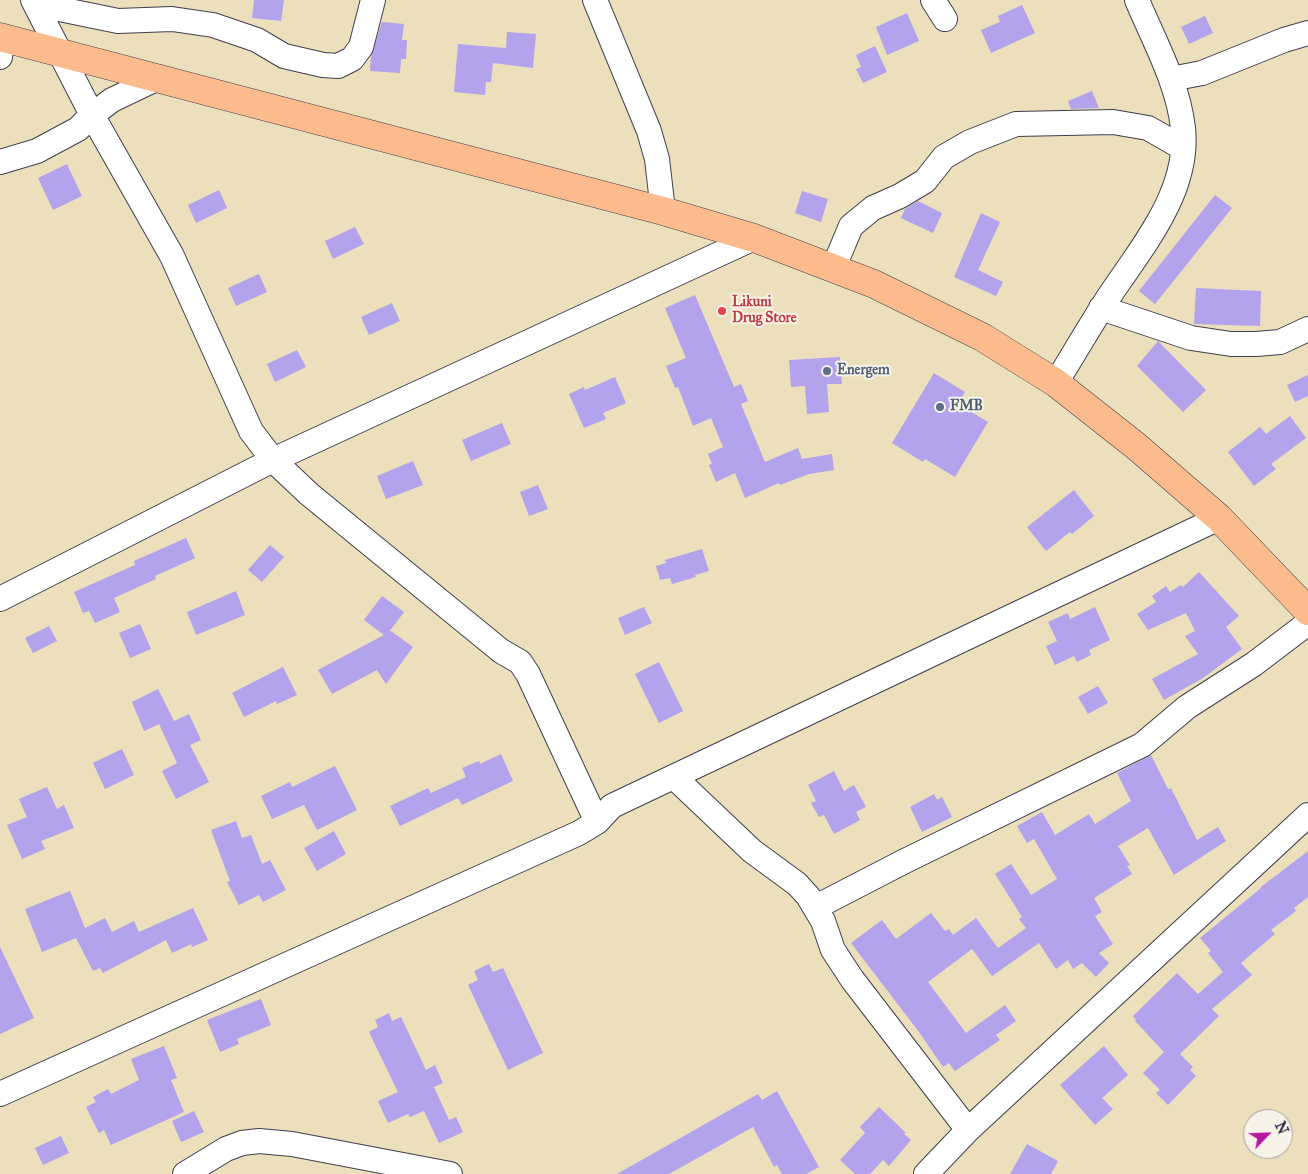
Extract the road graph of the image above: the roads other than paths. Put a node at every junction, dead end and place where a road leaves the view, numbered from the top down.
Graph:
1 (374, 0) edge
2 (595, 0) edge
3 (1137, 0) edge
4 (35, 1) edge
5 (1308, 33) edge
6 (1, 44) edge
7 (61, 52) junction
8 (158, 78) junction
9 (1171, 79) junction
10 (92, 114) junction
11 (1183, 148) junction
12 (0, 162) edge
13 (663, 211) junction
14 (754, 238) junction
15 (833, 269) junction
16 (1101, 308) junction
17 (1308, 329) edge
18 (1056, 383) junction
19 (274, 460) junction
20 (1219, 518) junction
21 (0, 599) edge
22 (1308, 611) edge
23 (1308, 623) edge
24 (674, 777) junction
25 (1308, 815) edge
26 (597, 822) junction
27 (816, 908) junction
28 (0, 1094) edge
29 (968, 1130) junction
30 (185, 1174) edge
31 (450, 1174) edge
32 (926, 1174) edge

1 - 4 street
2 - 13 street
3 - 9 street
4 - 7 street
5 - 9 street
6 - 7 main road
7 - 8 main road
7 - 10 street
8 - 10 street
8 - 13 main road
9 - 11 street
10 - 12 street
10 - 19 street
11 - 15 street
11 - 16 street
13 - 14 main road
14 - 15 main road
14 - 19 street
15 - 18 main road
16 - 17 street
16 - 18 street
18 - 20 main road
19 - 21 street
19 - 26 street
20 - 22 main road
20 - 24 street
23 - 27 street
24 - 26 street
24 - 27 street
25 - 29 street
26 - 28 street
27 - 29 street
29 - 32 street
30 - 31 street

